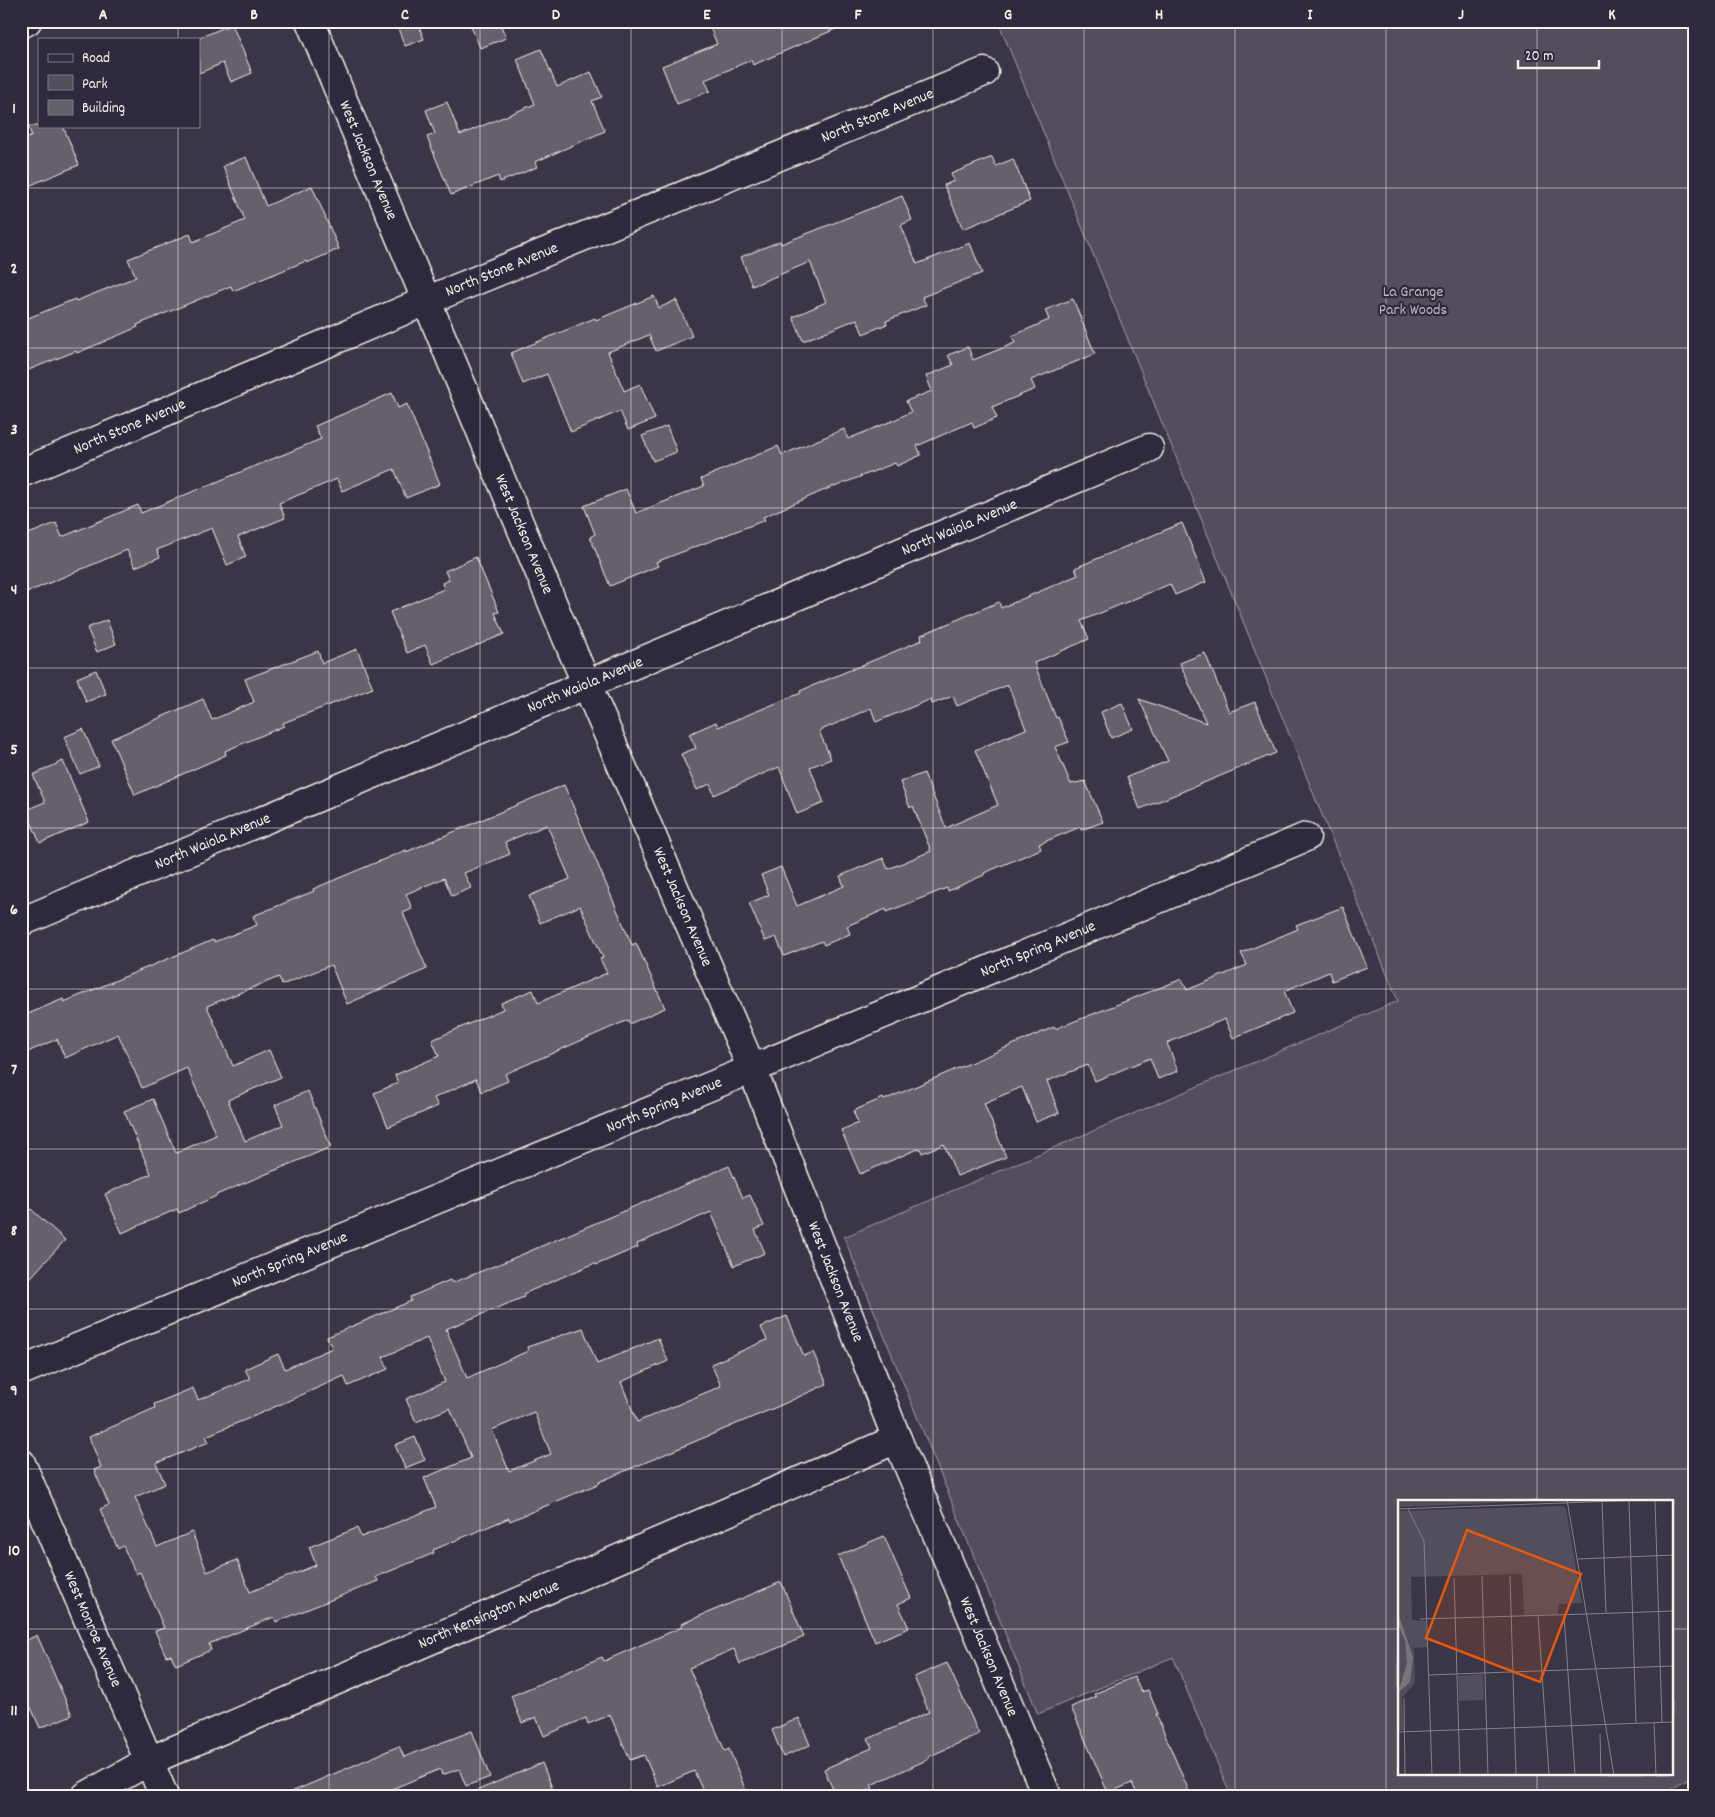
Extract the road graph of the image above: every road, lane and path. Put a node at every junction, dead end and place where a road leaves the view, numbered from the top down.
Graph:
1 (27, 21) edge
2 (310, 21) edge
3 (21, 24) edge
4 (984, 72) dead end
5 (426, 301) junction
6 (1149, 448) dead end
7 (21, 473) edge
8 (586, 683) junction
9 (1306, 837) dead end
10 (21, 922) edge
11 (752, 1070) junction
12 (21, 1371) edge
13 (897, 1439) junction
14 (21, 1463) edge
15 (149, 1761) junction
16 (86, 1796) edge
17 (164, 1796) edge
18 (1047, 1796) edge

1 - 3 street
2 - 5 street, West Jackson Avenue
4 - 5 street, North Stone Avenue
5 - 7 street, North Stone Avenue
5 - 8 street, West Jackson Avenue
6 - 8 street, North Waiola Avenue
8 - 10 street, North Waiola Avenue
8 - 11 street, West Jackson Avenue
9 - 11 street, North Spring Avenue
11 - 12 street, North Spring Avenue
11 - 13 street, West Jackson Avenue
13 - 15 street, North Kensington Avenue
13 - 18 street, West Jackson Avenue
14 - 15 street, West Monroe Avenue
15 - 16 street, North Kensington Avenue
15 - 17 street, West Monroe Avenue

